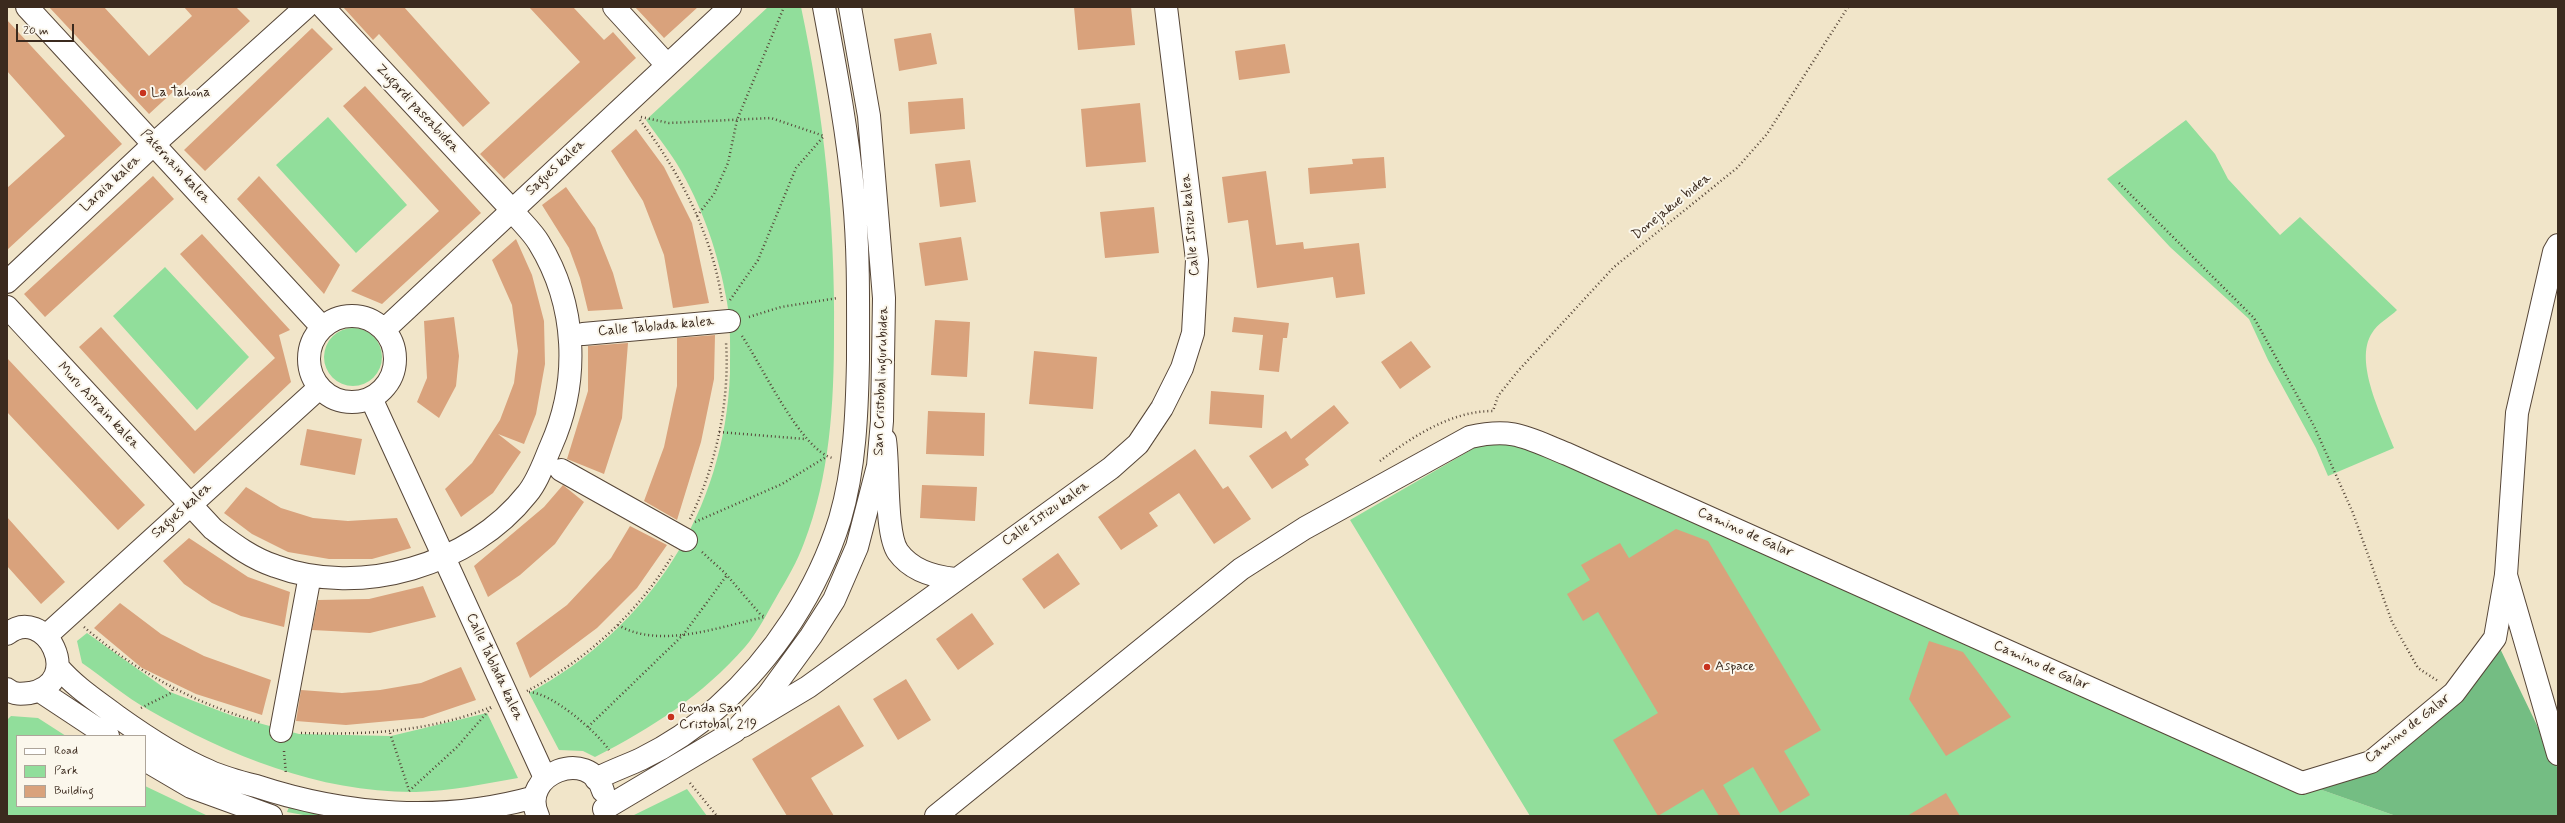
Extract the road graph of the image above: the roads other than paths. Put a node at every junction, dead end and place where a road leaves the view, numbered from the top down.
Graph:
1 (27, 7) edge
2 (306, 7) edge
3 (323, 7) edge
4 (614, 7) edge
5 (730, 7) edge
6 (824, 7) edge
7 (850, 7) edge
8 (1166, 7) edge
9 (667, 65) junction
10 (154, 144) junction
11 (512, 210) junction
12 (2558, 245) edge
13 (7, 282) edge
14 (7, 308) edge
15 (727, 321) road end
16 (322, 327) junction
17 (384, 330) junction
18 (583, 334) dead end
19 (319, 388) junction
20 (371, 398) junction
21 (882, 421) junction
22 (561, 470) dead end
23 (190, 504) junction
24 (683, 539) road end
25 (443, 557) junction
26 (2506, 575) junction
27 (955, 579) junction
28 (308, 586) dead end
29 (8, 631) edge
30 (46, 636) junction
31 (58, 667) junction
32 (7, 689) edge
33 (40, 691) junction
34 (281, 731) road end
35 (735, 731) junction
36 (106, 735) edge
37 (145, 735) edge
38 (146, 736) edge
39 (2558, 754) edge
40 (146, 761) edge
41 (596, 779) junction
42 (540, 797) edge
43 (603, 813) edge
44 (271, 816) edge
45 (936, 816) edge

1 - 10 street, Paternain kalea
2 - 10 street, Laraia kalea
3 - 11 street, Zugardi paseabidea
4 - 9 street
5 - 9 street, Sagues kalea
6 - 41 street, San Cristobal ingurubidea
7 - 21 street, San Cristobal ingurubidea
8 - 27 street, Calle Istizu kalea
9 - 11 street, Sagues kalea
10 - 13 street, Laraia kalea
10 - 16 street, Paternain kalea
11 - 17 street, Sagues kalea
11 - 25 street
12 - 26 street
14 - 23 street, Muru Astrain kalea
15 - 18 street, Calle Tablada kalea
16 - 17 street
16 - 19 street
17 - 20 street
19 - 20 street
19 - 23 street, Sagues kalea
20 - 25 street, Calle Tablada kalea
21 - 27 street
21 - 35 street, San Cristobal ingurubidea
22 - 24 street
23 - 25 street
23 - 30 street, Sagues kalea
25 - 42 street, Calle Tablada kalea
26 - 39 street
26 - 45 street, Camino de Galar
27 - 35 street, Calle Istizu kalea
28 - 34 street
29 - 30 street
30 - 31 street
31 - 33 street
31 - 37 street
32 - 33 street
33 - 36 street
35 - 43 street, San Cristobal ingurubidea
38 - 42 street
40 - 44 street
41 - 42 street
41 - 43 street

